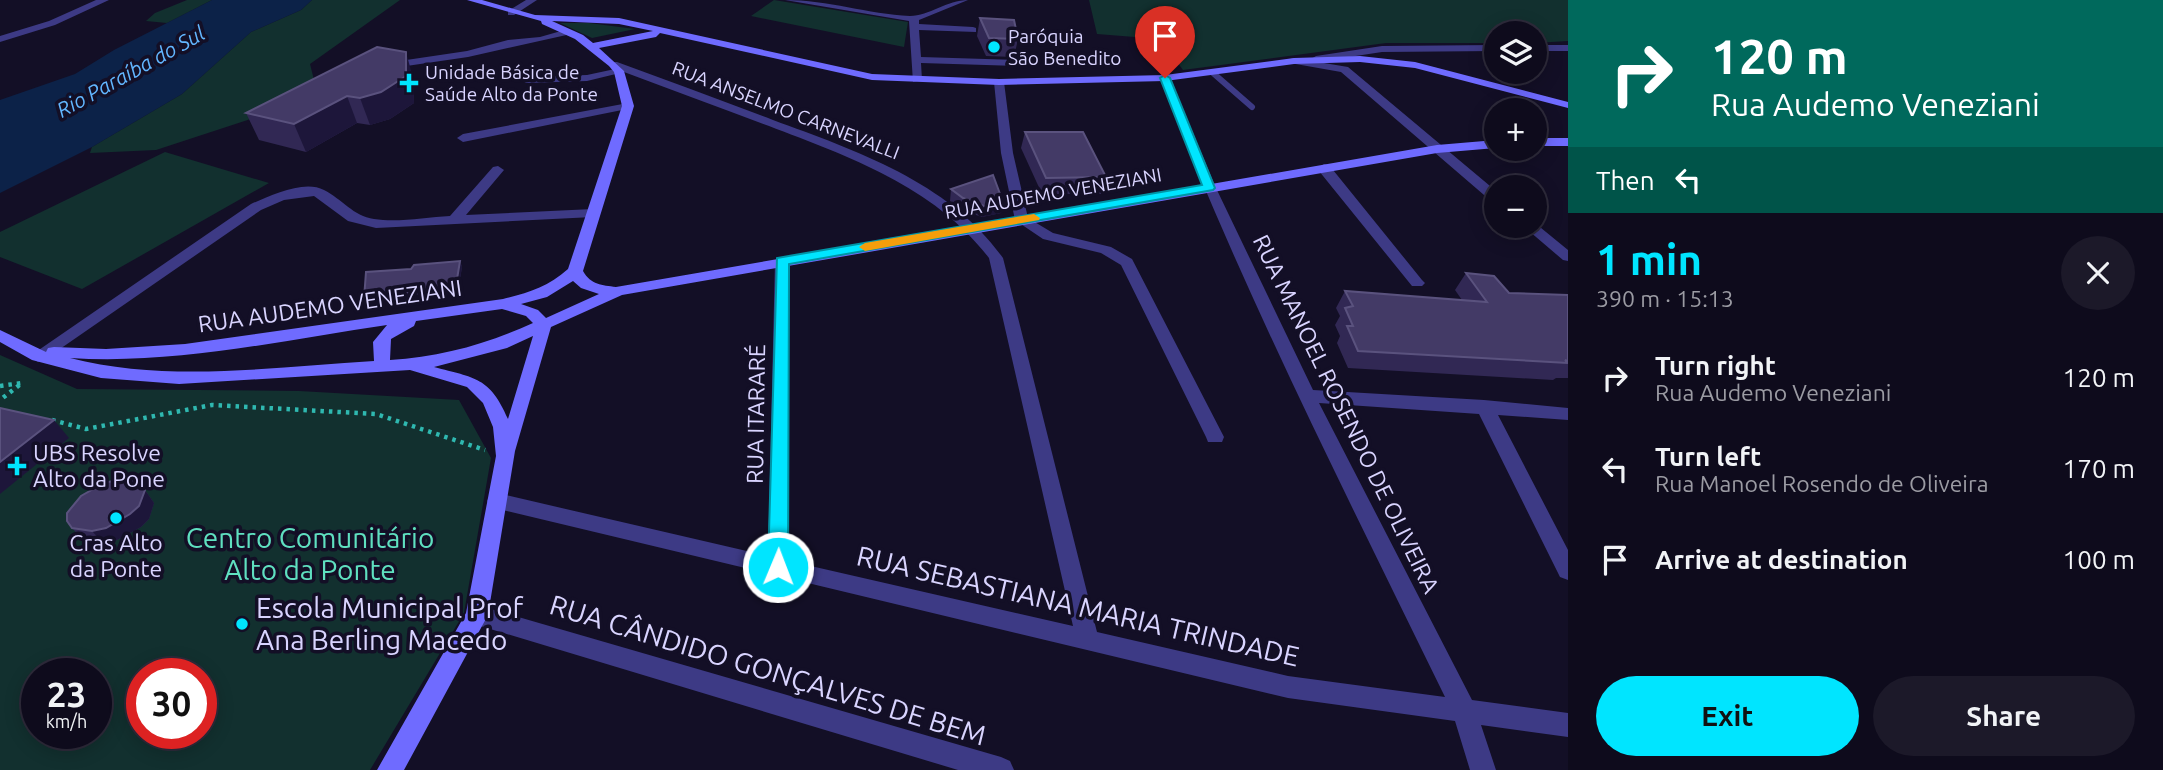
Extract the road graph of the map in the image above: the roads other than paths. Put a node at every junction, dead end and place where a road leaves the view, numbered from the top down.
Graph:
1 (104, 0) edge
2 (472, 0) edge
3 (532, 0) edge
4 (792, 0) edge
5 (963, 0) edge
6 (889, 6) dead end
7 (511, 13) junction
8 (535, 18) junction
9 (911, 21) junction
10 (973, 30) dead end
11 (568, 32) junction
12 (674, 32) junction
13 (0, 39) edge
14 (592, 47) junction
15 (1484, 48) edge
16 (1547, 48) edge
17 (1568, 48) edge
18 (1410, 49) junction
19 (1316, 59) junction
20 (917, 60) junction
21 (1294, 61) junction
22 (1019, 63) dead end
23 (1415, 65) junction
24 (371, 68) edge
25 (616, 68) junction
26 (1213, 72) junction
27 (1165, 78) junction
28 (526, 80) dead end
29 (917, 80) junction
30 (999, 82) junction
31 (1568, 105) edge
32 (628, 106) junction
33 (1252, 107) dead end
34 (463, 138) dead end
35 (1547, 142) edge
36 (1568, 142) edge
37 (1484, 145) edge
38 (1437, 149) junction
39 (1324, 168) junction
40 (498, 170) dead end
41 (1209, 188) junction
42 (1484, 188) edge
43 (593, 213) junction
44 (454, 220) junction
45 (1022, 220) junction
46 (972, 228) junction
47 (1545, 238) edge
48 (1568, 257) edge
49 (782, 261) junction
50 (575, 271) junction
51 (1417, 284) dead end
52 (618, 291) junction
53 (503, 304) junction
54 (424, 315) junction
55 (544, 325) junction
56 (0, 335) edge
57 (37, 353) junction
58 (383, 365) junction
59 (401, 365) junction
60 (1307, 396) junction
61 (1484, 406) junction
62 (1568, 414) edge
63 (1215, 436) dead end
64 (506, 456) junction
65 (496, 501) junction
66 (778, 567) junction
67 (1568, 571) edge
68 (477, 615) junction
69 (1088, 641) junction
70 (1464, 710) junction
71 (1568, 725) edge
72 (390, 770) edge
73 (1000, 770) edge
74 (1482, 770) edge

1 - 13 street
2 - 7 main road
3 - 7 street
4 - 9 street
5 - 9 street
6 - 9 street
7 - 8 main road
8 - 11 main road
8 - 12 main road
9 - 10 street
9 - 20 street
11 - 14 main road
11 - 24 street
12 - 14 main road
12 - 29 main road
14 - 25 main road
15 - 18 street
16 - 17 street
18 - 19 street
18 - 23 street
19 - 21 main road
19 - 23 main road
20 - 22 street
20 - 29 street
21 - 26 main road
21 - 38 street
23 - 31 main road
25 - 28 street
25 - 32 main road
25 - 46 street, RUA ANSELMO CARNEVALLI
26 - 27 main road
26 - 33 lane
27 - 30 main road
27 - 41 street, RUA MANOEL ROSENDO DE OLIVEIRA
29 - 30 main road
30 - 45 street
32 - 34 street
32 - 43 main road
35 - 36 main road
37 - 38 main road, RUA AUDEMO VENEZIANI
38 - 39 main road, RUA AUDEMO VENEZIANI
38 - 42 street
39 - 41 main road, RUA AUDEMO VENEZIANI
39 - 51 street
40 - 44 street
41 - 45 main road, RUA AUDEMO VENEZIANI
41 - 60 street, RUA MANOEL ROSENDO DE OLIVEIRA
43 - 44 street
43 - 50 main road
44 - 57 street
45 - 46 main road, RUA AUDEMO VENEZIANI
45 - 63 street
46 - 49 main road, RUA AUDEMO VENEZIANI
46 - 69 street, RUA ANSELMO CARNEVALLI
47 - 48 street
49 - 52 main road, RUA AUDEMO VENEZIANI
49 - 66 street, RUA ITARARÉ
50 - 52 main road, RUA AUDEMO VENEZIANI
50 - 53 main road, RUA AUDEMO VENEZIANI
52 - 55 main road, RUA AUDEMO VENEZIANI
53 - 54 main road, RUA AUDEMO VENEZIANI
53 - 55 main road
54 - 57 main road, RUA AUDEMO VENEZIANI
54 - 58 main road
55 - 59 main road, RUA AUDEMO VENEZIANI
55 - 64 main road
56 - 57 main road, RUA AUDEMO VENEZIANI
57 - 58 main road, RUA AUDEMO VENEZIANI
58 - 59 main road, RUA AUDEMO VENEZIANI
59 - 64 main road
60 - 61 street
60 - 70 street, RUA MANOEL ROSENDO DE OLIVEIRA
61 - 62 street
61 - 67 street
64 - 65 main road
65 - 66 street, RUA SEBASTIANA MARIA TRINDADE
65 - 68 main road
66 - 69 street, RUA SEBASTIANA MARIA TRINDADE
68 - 72 main road
68 - 73 street, RUA CÂNDIDO GONÇALVES DE BEM
69 - 70 street, RUA SEBASTIANA MARIA TRINDADE
70 - 71 street, RUA SEBASTIANA MARIA TRINDADE
70 - 74 street, RUA MANOEL ROSENDO DE OLIVEIRA

